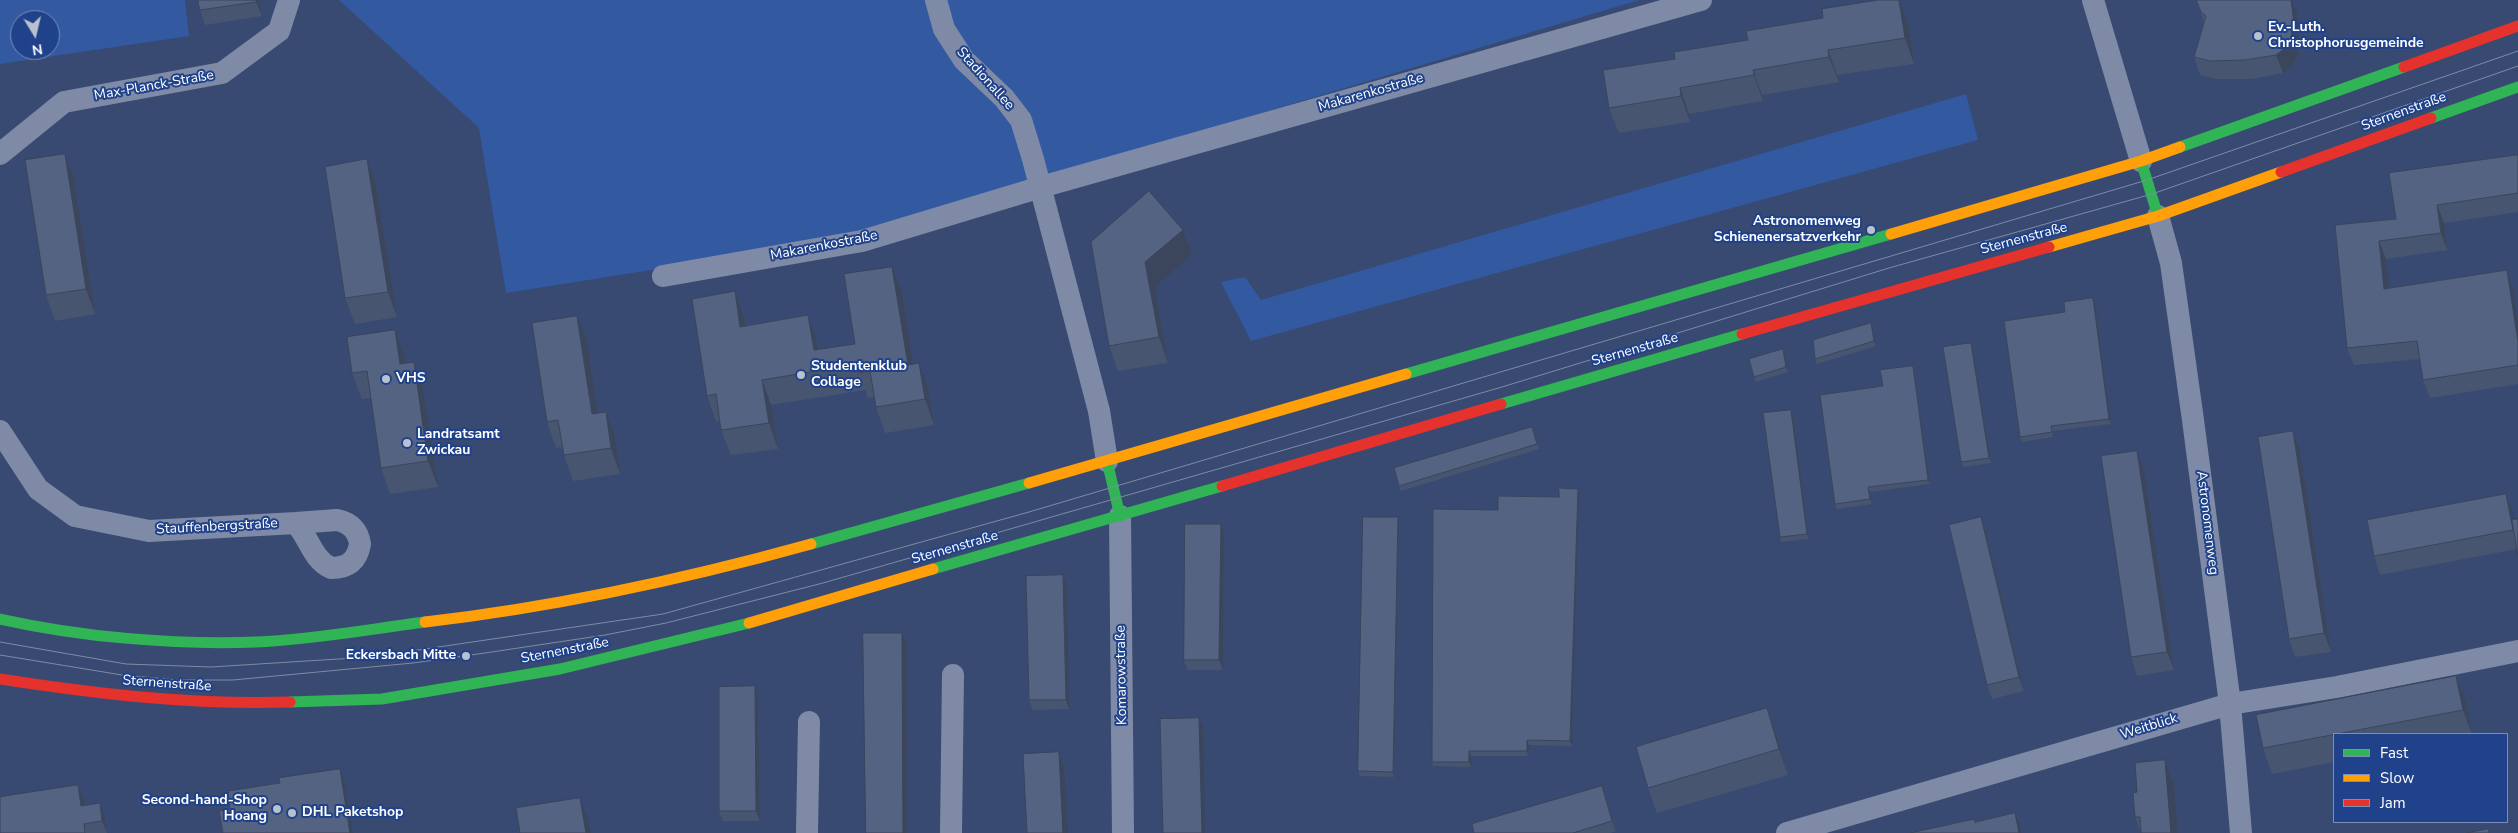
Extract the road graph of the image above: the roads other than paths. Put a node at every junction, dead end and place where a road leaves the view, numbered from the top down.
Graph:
1 (289, 0) edge
2 (936, 0) edge
3 (1701, 0) edge
4 (2093, 0) edge
5 (2518, 26) edge
6 (2518, 86) edge
7 (0, 154) edge
8 (2141, 161) junction
9 (1040, 187) junction
10 (2158, 216) junction
11 (663, 276) dead end
12 (0, 431) edge
13 (1107, 461) junction
14 (1120, 516) junction
15 (296, 523) dead end
16 (0, 620) edge
17 (2518, 651) edge
18 (953, 675) dead end
19 (0, 679) edge
20 (2230, 704) junction
21 (809, 722) dead end
22 (807, 833) edge
23 (951, 833) edge
24 (1123, 833) edge
25 (1787, 833) edge
26 (2241, 833) edge

1 - 7 street, Max-Planck-Straße
2 - 9 street, Stadionallee
3 - 9 street, Makarenkostraße
4 - 8 street
5 - 8 street
6 - 10 street, Sternenstraße
8 - 10 street
8 - 13 street
9 - 11 street, Makarenkostraße
9 - 13 street
10 - 14 street, Sternenstraße
10 - 20 street, Astronomenweg
12 - 15 street, Stauffenbergstraße
13 - 14 street
13 - 16 street
14 - 19 street, Sternenstraße
14 - 24 street, Komarowstraße
17 - 20 street, Weitblick
18 - 23 street
20 - 25 street, Weitblick
20 - 26 street, Astronomenweg
21 - 22 street

